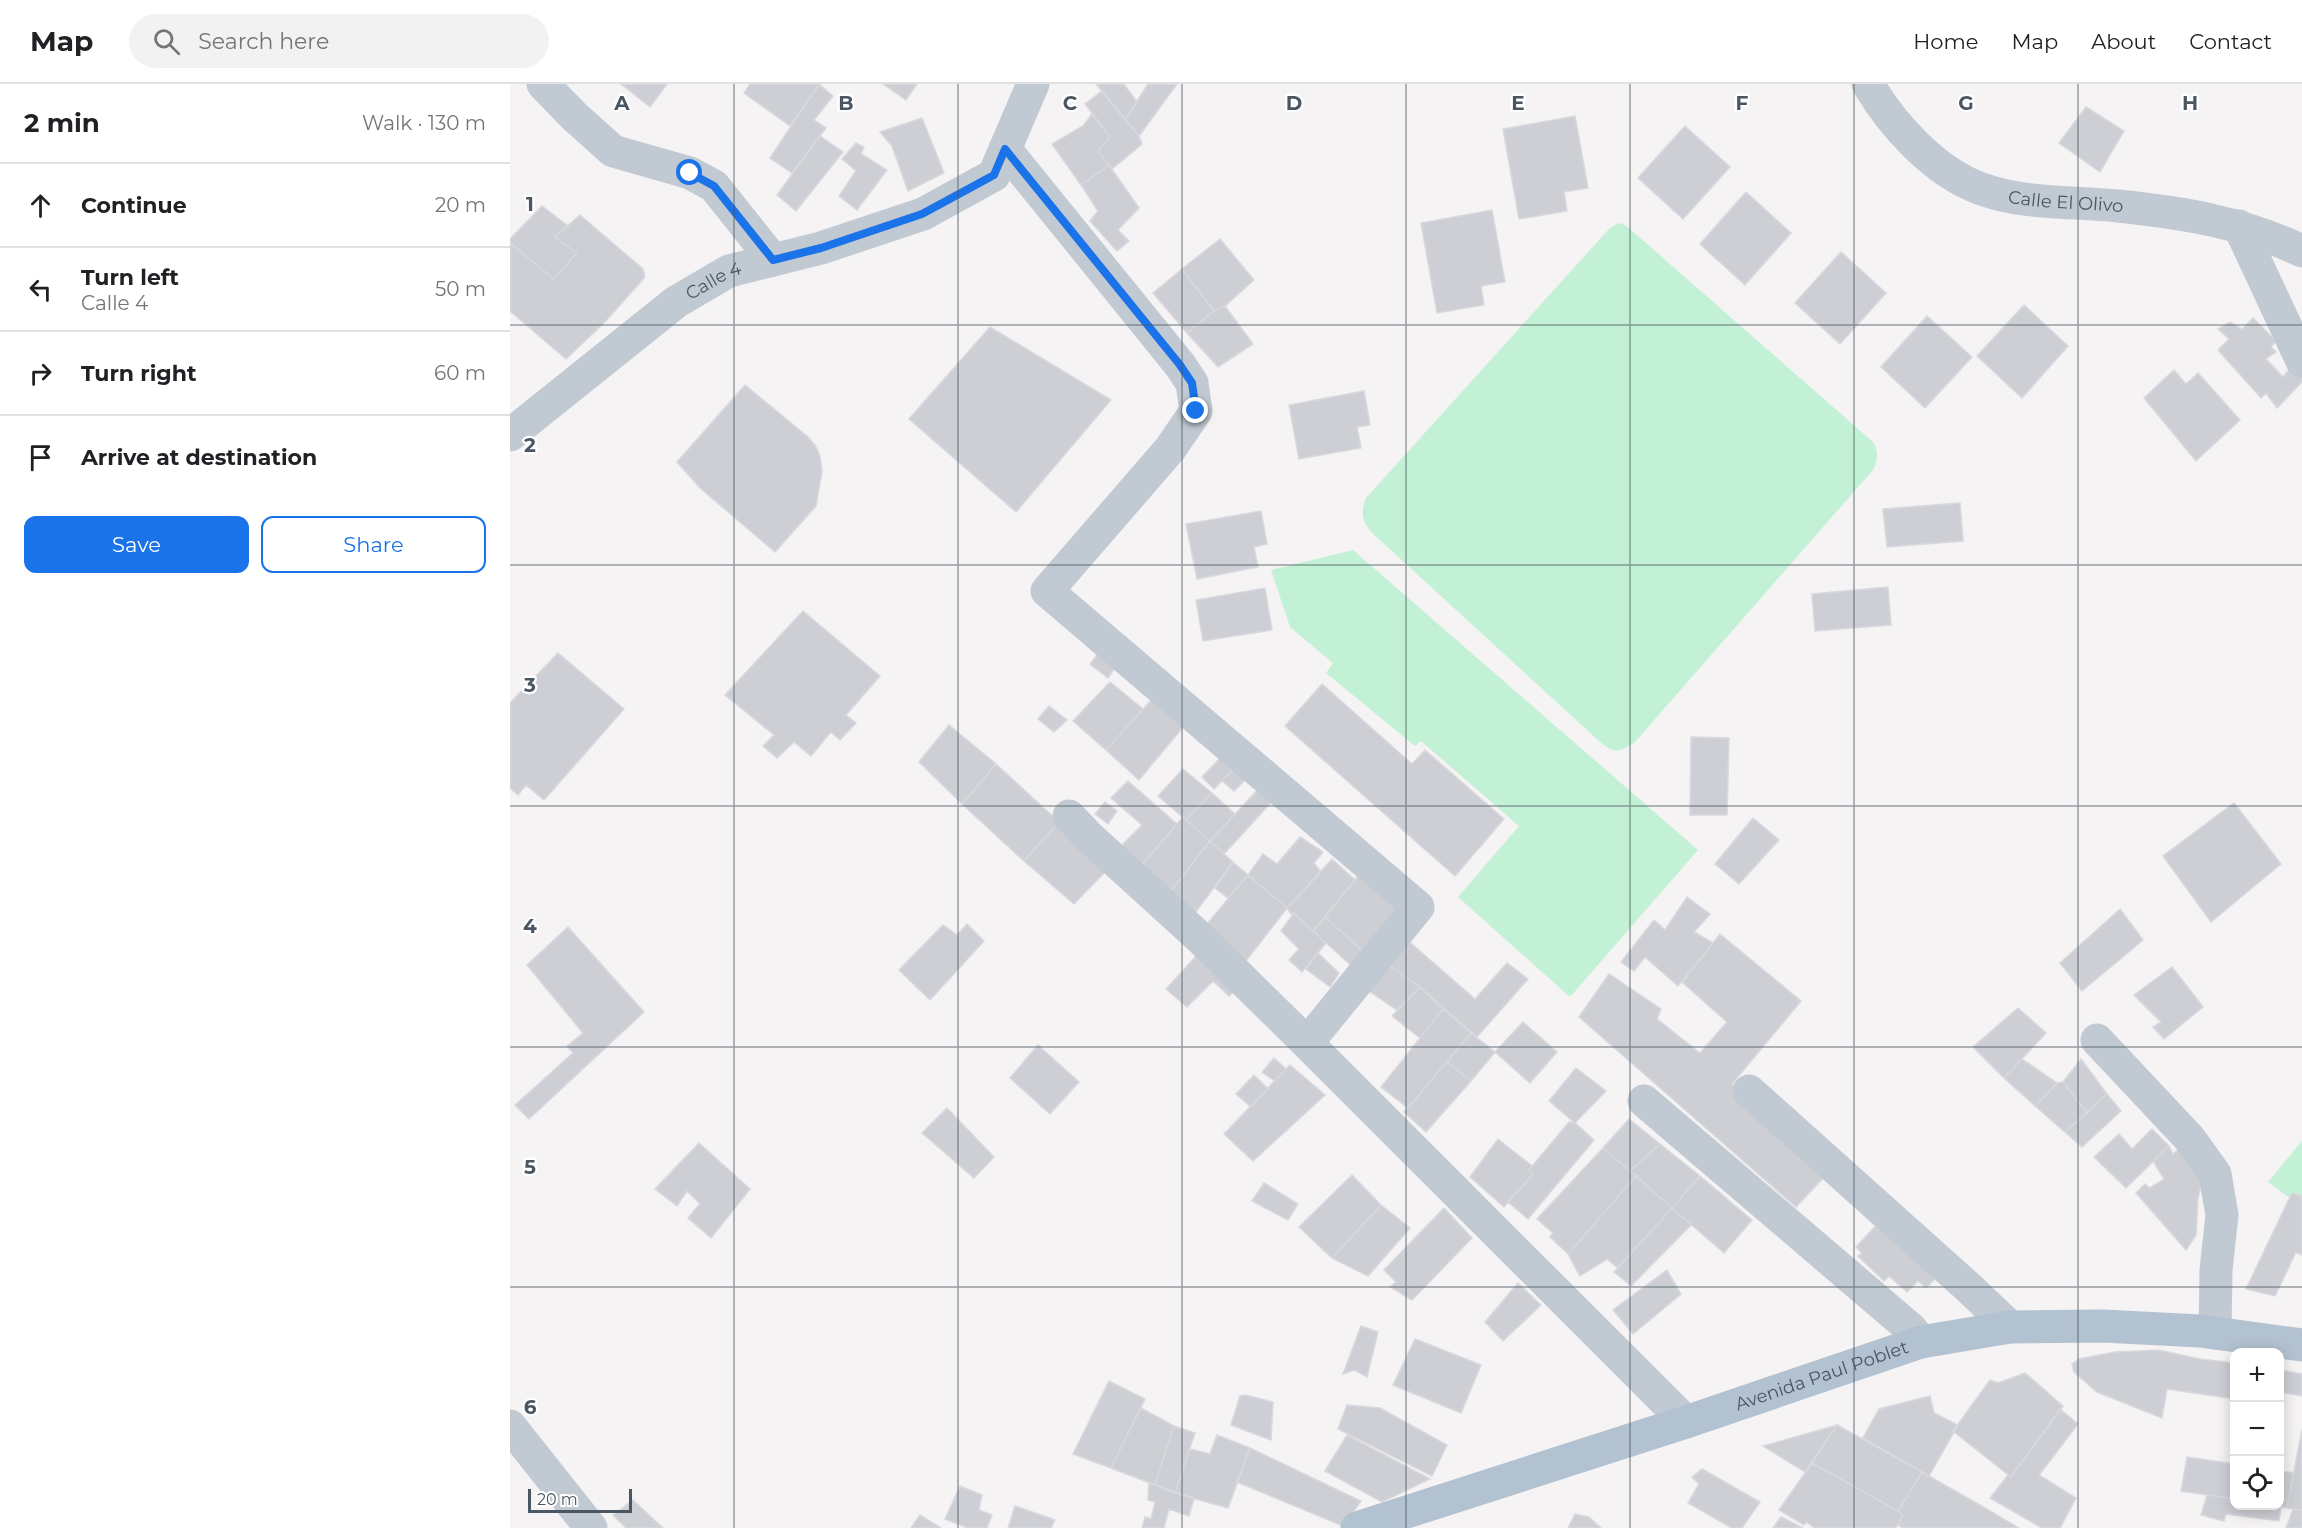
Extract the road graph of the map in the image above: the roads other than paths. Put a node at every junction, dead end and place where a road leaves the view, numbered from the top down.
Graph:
1 (543, 84) edge
2 (1033, 84) edge
3 (1868, 84) edge
4 (1005, 149) junction
5 (2239, 226) junction
6 (2302, 251) edge
7 (773, 260) junction
8 (2302, 360) edge
9 (510, 435) edge
10 (1069, 816) dead end
11 (2097, 1040) dead end
12 (1307, 1043) junction
13 (1749, 1091) dead end
14 (1644, 1101) dead end
15 (2010, 1327) junction
16 (2215, 1332) junction
17 (1921, 1342) junction
18 (2302, 1345) edge
19 (1686, 1422) junction
20 (510, 1426) edge
21 (591, 1528) edge
22 (1357, 1528) edge

1 - 7 street
2 - 4 street, Calle 4
3 - 5 street, Calle El Olivo
4 - 7 street, Calle 4
4 - 12 street
5 - 6 street, Calle El Olivo
5 - 8 street
7 - 9 street, Calle 4
10 - 12 street
11 - 16 street
12 - 19 street
13 - 15 street
14 - 17 street
15 - 16 main road, Avenida Paul Poblet
15 - 17 main road, Avenida Paul Poblet
16 - 18 main road, Avenida Paul Poblet
17 - 19 main road, Avenida Paul Poblet
19 - 22 main road, Avenida Paul Poblet
20 - 21 street

